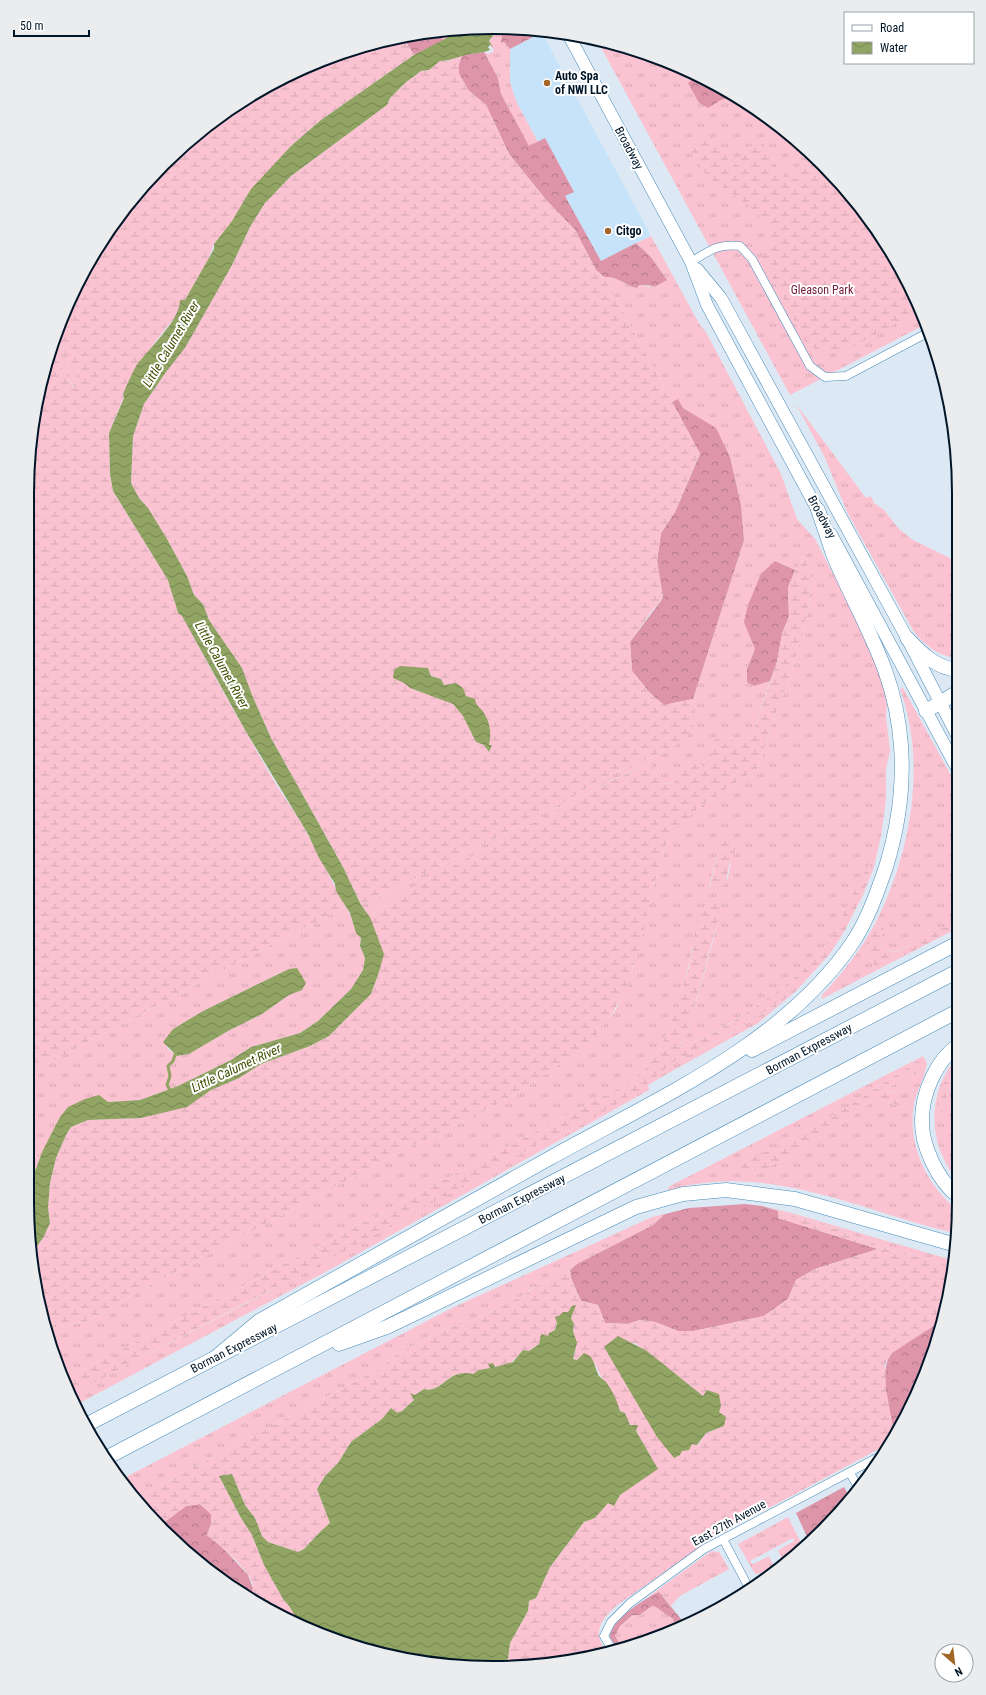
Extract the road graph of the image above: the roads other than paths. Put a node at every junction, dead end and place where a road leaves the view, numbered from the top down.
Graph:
1 (572, 41) edge
2 (691, 262) junction
3 (924, 335) edge
4 (818, 510) junction
5 (907, 638) junction
6 (952, 669) edge
7 (952, 695) edge
8 (939, 703) junction
9 (926, 711) junction
10 (952, 726) edge
11 (952, 759) edge
12 (952, 946) edge
13 (952, 974) edge
14 (952, 1014) edge
15 (952, 1052) edge
16 (679, 1088) junction
17 (952, 1189) edge
18 (950, 1243) edge
19 (216, 1357) junction
20 (295, 1359) junction
21 (90, 1423) edge
22 (110, 1456) edge
23 (872, 1460) edge
24 (850, 1473) junction
25 (856, 1483) edge
26 (723, 1539) junction
27 (747, 1585) edge
28 (610, 1646) edge

1 - 2 main road, Broadway
2 - 3 street
2 - 4 main road, Broadway
2 - 5 main road, Broadway
4 - 9 main road, Broadway
4 - 16 highway
5 - 6 highway
5 - 8 main road, Broadway
7 - 8 highway
8 - 9 highway
8 - 10 main road, Broadway
9 - 11 main road, Broadway
12 - 16 highway
13 - 19 highway, Borman Expressway
14 - 20 highway
15 - 17 highway
16 - 19 highway
18 - 20 highway
19 - 21 highway, Borman Expressway
20 - 22 highway
23 - 24 street, East 27th Avenue
24 - 25 street
24 - 26 street, East 27th Avenue
26 - 27 street
26 - 28 street, East 27th Avenue

